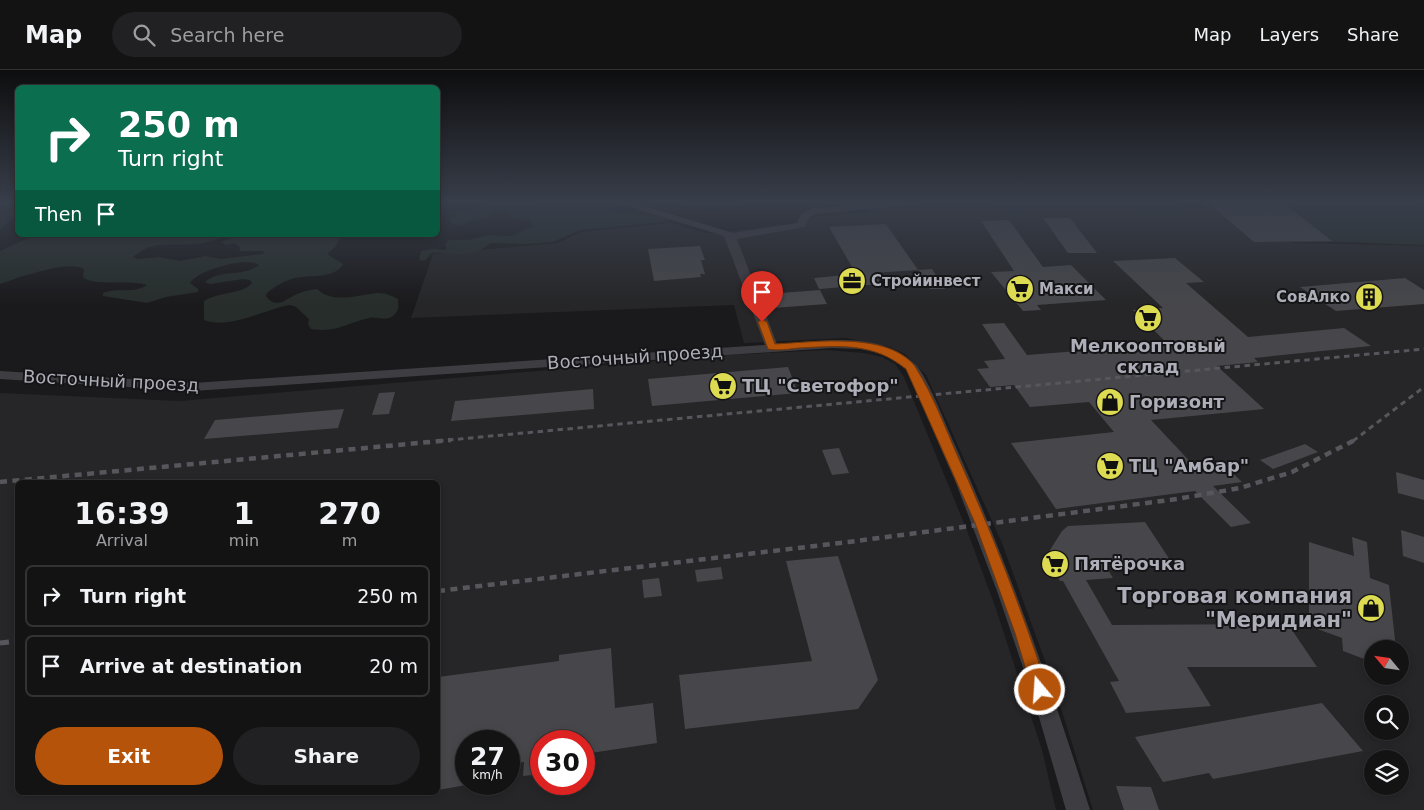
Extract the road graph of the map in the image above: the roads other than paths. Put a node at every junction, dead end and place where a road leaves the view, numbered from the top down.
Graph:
1 (731, 237) edge
2 (772, 347) junction
3 (0, 374) edge
4 (1078, 810) edge

1 - 2 street
2 - 3 street, Восточный проезд
2 - 4 street, Восточный проезд

